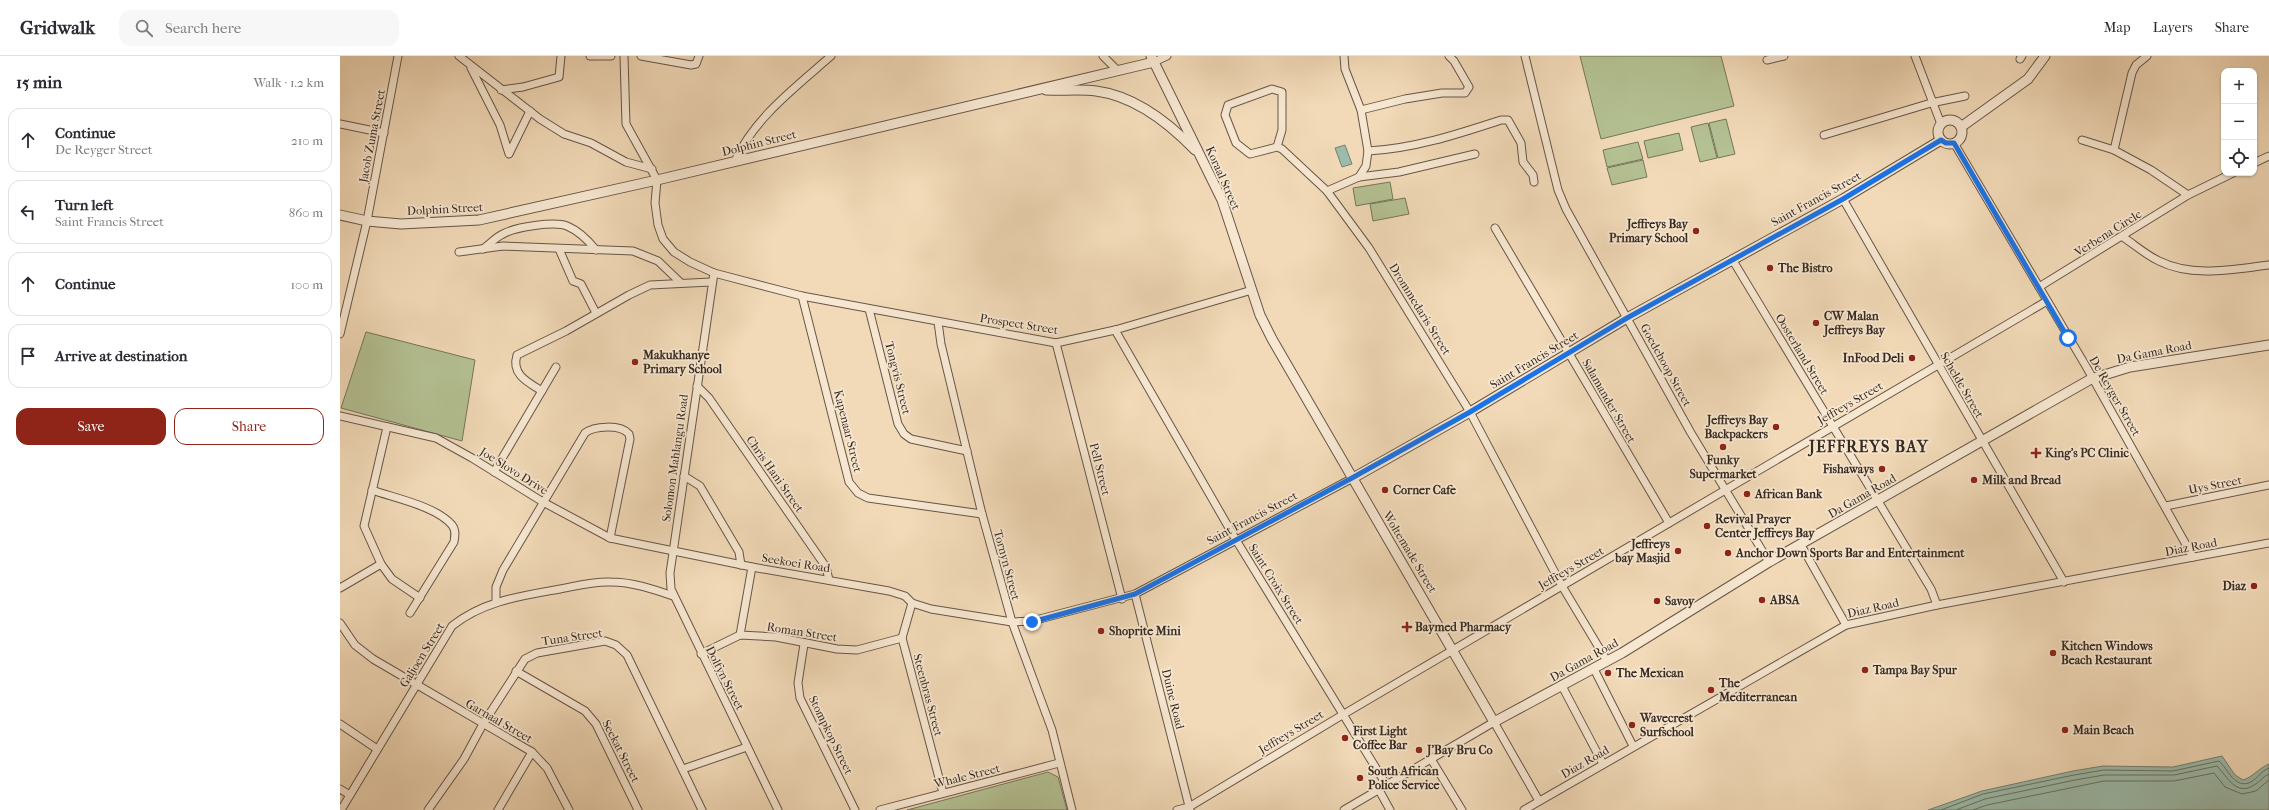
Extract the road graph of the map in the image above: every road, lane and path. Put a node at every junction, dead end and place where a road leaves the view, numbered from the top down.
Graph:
1 (398, 56) edge
2 (459, 56) edge
3 (561, 56) edge
4 (590, 56) edge
5 (611, 56) edge
6 (624, 56) edge
7 (641, 56) edge
8 (699, 56) edge
9 (831, 56) edge
10 (1103, 56) edge
11 (1167, 56) edge
12 (1344, 56) edge
13 (1448, 56) edge
14 (1525, 56) edge
15 (1784, 56) edge
16 (1914, 56) edge
17 (2044, 56) edge
18 (2147, 56) edge
19 (1152, 59) edge
20 (1767, 60) dead end
21 (470, 65) junction
22 (1118, 71) junction
23 (501, 90) junction
24 (1033, 90) junction
25 (1965, 96) dead end
26 (1931, 103) junction
27 (1361, 110) junction
28 (530, 111) junction
29 (340, 124) edge
30 (1941, 124) junction
31 (1961, 127) junction
32 (384, 133) junction
33 (1824, 135) dead end
34 (1941, 140) junction
35 (2082, 140) dead end
36 (1954, 143) junction
37 (1277, 148) junction
38 (2114, 150) junction
39 (1368, 151) junction
40 (1475, 154) dead end
41 (2269, 156) edge
42 (1202, 157) junction
43 (735, 161) junction
44 (2257, 162) edge
45 (652, 169) junction
46 (2227, 176) edge
47 (1359, 177) junction
48 (657, 180) junction
49 (1534, 182) dead end
50 (1327, 191) junction
51 (2188, 195) junction
52 (1843, 199) junction
53 (340, 215) edge
54 (367, 221) junction
55 (1495, 228) dead end
56 (2123, 237) junction
57 (483, 249) junction
58 (559, 249) junction
59 (596, 250) junction
60 (459, 252) dead end
61 (1732, 259) junction
62 (2269, 265) edge
63 (714, 273) junction
64 (711, 282) junction
65 (681, 283) junction
66 (2039, 287) junction
67 (1252, 290) junction
68 (802, 296) junction
69 (2047, 301) junction
70 (869, 309) junction
71 (596, 313) junction
72 (1260, 314) joint
73 (1627, 318) junction
74 (938, 322) junction
75 (1115, 330) junction
76 (340, 334) edge
77 (1056, 344) junction
78 (2269, 345) edge
79 (1569, 353) junction
80 (1938, 365) junction
81 (556, 367) dead end
82 (2092, 379) junction
83 (697, 386) junction
84 (542, 391) junction
85 (1470, 412) junction
86 (340, 416) edge
87 (1833, 426) junction
88 (387, 427) junction
89 (1982, 440) junction
90 (967, 452) junction
91 (494, 472) junction
92 (684, 476) junction
93 (1352, 478) junction
94 (2269, 485) edge
95 (372, 490) junction
96 (1726, 490) junction
97 (1877, 501) junction
98 (543, 502) junction
99 (2166, 506) junction
100 (982, 514) junction
101 (1669, 523) junction
102 (610, 538) junction
103 (1236, 540) junction
104 (2269, 543) edge
105 (1801, 546) junction
106 (673, 552) junction
107 (2193, 558) junction
108 (1769, 562) junction
109 (381, 564) junction
110 (741, 565) junction
111 (752, 567) junction
112 (829, 580) junction
113 (2064, 582) junction
114 (1562, 586) junction
115 (340, 588) edge
116 (1135, 594) junction
117 (673, 596) junction
118 (420, 598) junction
119 (1122, 599) junction
120 (496, 602) junction
121 (912, 603) junction
122 (1938, 605) junction
123 (410, 613) dead end
124 (1012, 622) junction
125 (340, 623) edge
126 (1846, 625) junction
127 (740, 635) junction
128 (902, 638) junction
129 (804, 644) junction
130 (1454, 649) junction
131 (701, 654) junction
132 (1607, 661) junction
133 (1594, 669) junction
134 (516, 671) junction
135 (416, 685) junction
136 (1562, 686) junction
137 (1344, 714) junction
138 (1494, 722) junction
139 (340, 724) edge
140 (483, 724) junction
141 (1633, 746) junction
142 (748, 747) junction
143 (377, 749) junction
144 (532, 752) junction
145 (1431, 759) junction
146 (1059, 763) junction
147 (1603, 764) junction
148 (683, 769) junction
149 (1387, 786) junction
150 (340, 789) edge
151 (1379, 790) junction
152 (943, 793) junction
153 (350, 794) junction
154 (1539, 802) junction
155 (1189, 808) edge
156 (340, 810) edge
157 (428, 810) edge
158 (498, 810) edge
159 (569, 810) edge
160 (638, 810) edge
161 (702, 810) edge
162 (778, 810) edge
163 (855, 810) edge
164 (880, 810) edge
165 (1072, 810) edge
166 (1177, 810) edge
167 (1344, 810) edge
168 (1390, 810) edge
169 (1462, 810) edge
170 (1524, 810) edge

1 - 32 street, Jacob Zuma Street
2 - 21 street
3 - 23 street
4 - 5 street
6 - 45 street
7 - 8 street
9 - 43 street
10 - 22 street
11 - 19 street
12 - 27 street
13 - 27 street
14 - 73 street, Goedehoop Street
15 - 20 street
16 - 26 street
17 - 31 street
18 - 38 street
19 - 22 street, Dolphin Street
19 - 42 street, Koraal Street
21 - 23 street
21 - 28 street
22 - 24 street, Dolphin Street
23 - 28 street
24 - 42 street
24 - 43 street, Dolphin Street
25 - 26 street
26 - 30 street
26 - 33 street
27 - 39 street
28 - 45 street
29 - 32 street
30 - 31 street
30 - 34 street
31 - 36 street
32 - 54 street, Jacob Zuma Street
34 - 36 street
34 - 52 street, Saint Francis Street
35 - 38 street
36 - 66 street, De Reyger Street
37 - 37 street
37 - 50 street, Drommedaris Street
38 - 51 street
39 - 47 street
39 - 49 street
40 - 47 street
41 - 44 street
42 - 67 street, Koraal Street
43 - 48 street, Dolphin Street
45 - 48 street
46 - 51 street, Verbena Circle
47 - 50 street
48 - 54 street, Dolphin Street
48 - 63 street, Prospect Street
50 - 85 street, Drommedaris Street
51 - 56 street, Verbena Circle
52 - 61 street, Saint Francis Street
52 - 80 street, Schelde Street
53 - 54 street, Dolphin Street
54 - 76 street, Jacob Zuma Street
55 - 79 street, Salamander Street
56 - 62 street
56 - 66 street, Verbena Circle
57 - 58 street
57 - 59 street
57 - 60 street
58 - 59 street
58 - 71 street
59 - 65 street
61 - 73 street, Saint Francis Street
61 - 87 street, Oosterland Street
63 - 64 street, Solomon Mahlangu Road
63 - 68 street, Prospect Street
64 - 65 street
64 - 83 street, Solomon Mahlangu Road
65 - 71 street
66 - 69 street, De Reyger Street
67 - 72 street, Koraal Street
67 - 75 street, Prospect Street
68 - 70 street, Prospect Street
68 - 100 street, Kapenaar Street
69 - 80 street, Jeffreys Street
69 - 82 street, De Reyger Street
70 - 74 street, Prospect Street
70 - 90 street, Tongvis Street
71 - 84 street
72 - 93 street, Woltemade Street
73 - 79 street, Saint Francis Street
73 - 96 street, Goedehoop Street
74 - 77 street, Prospect Street
74 - 90 street, Tornyn Street
75 - 77 street, Prospect Street
75 - 103 street, Saint Croix Street
77 - 119 street, Pell Street
78 - 82 street, Da Gama Road
79 - 85 street, Saint Francis Street
79 - 101 street, Salamander Street
80 - 87 street, Jeffreys Street
80 - 89 street, Schelde Street
81 - 84 street
82 - 89 street, Da Gama Road
82 - 99 street, De Reyger Street
83 - 92 street, Solomon Mahlangu Road
83 - 112 street, Chris Hani Street
84 - 91 street
85 - 93 street, Saint Francis Street
85 - 114 street, Drommedaris Street
86 - 88 street, Joe Slovo Drive
87 - 96 street, Jeffreys Street
87 - 97 street, Oosterland Street
88 - 91 street, Joe Slovo Drive
88 - 95 street
89 - 97 street, Da Gama Road
89 - 113 street, Schelde Street
90 - 100 street, Tornyn Street
91 - 98 street, Joe Slovo Drive
92 - 106 street, Solomon Mahlangu Road
92 - 110 street
93 - 103 street, Saint Francis Street
93 - 130 street, Woltemade Street
94 - 99 street, Uys Street
95 - 109 street
95 - 118 street
96 - 101 street, Jeffreys Street
96 - 108 street, Goedehoop Street
97 - 105 street, Da Gama Road
97 - 122 street, Oosterland Street
98 - 102 street, Joe Slovo Drive
98 - 102 street
98 - 120 street
99 - 107 street, De Reyger Street
100 - 124 street, Tornyn Street
101 - 114 street, Jeffreys Street
102 - 106 street, Joe Slovo Drive
103 - 116 street, Saint Francis Street
103 - 137 street, Saint Croix Street
104 - 107 street, Diaz Road
105 - 108 street, Da Gama Road
105 - 126 street
106 - 110 street, Seekoei Road
106 - 117 street, Dolfyn Street
107 - 113 street, Diaz Road
108 - 132 street, Da Gama Road
109 - 115 street
109 - 118 street
110 - 111 street, Seekoei Road
111 - 112 street, Seekoei Road
111 - 127 street
112 - 121 street, Seekoei Road
113 - 122 street, Diaz Road
114 - 130 street, Jeffreys Street
114 - 132 street, Drommedaris Street
116 - 119 street, Saint Francis Street
116 - 155 street, Duine Road
117 - 120 street, Galjoen Street
117 - 131 street, Dolfyn Street
118 - 123 street
119 - 124 street, Saint Francis Street
120 - 135 street, Galjoen Street
121 - 124 street, Seekoei Road
121 - 128 street
122 - 126 street, Diaz Road
124 - 146 street, Tornyn Street
125 - 135 street, Garnaal Street
126 - 141 street, Diaz Road
127 - 129 street, Roman Street
127 - 131 street, Roman Street
128 - 129 street, Roman Street
128 - 152 street, Steenbras Street
129 - 163 street, Stompkop Street
130 - 137 street, Jeffreys Street
130 - 138 street, Woltemade Street
131 - 142 street, Dolfyn Street
132 - 133 street, Da Gama Road
133 - 136 street, Da Gama Road
133 - 141 street
134 - 140 street, Tuna Street
134 - 148 street, Tuna Street
134 - 160 street, Seekat Street
135 - 140 street, Garnaal Street
135 - 143 street, Galjoen Street
136 - 138 street, Da Gama Road
136 - 147 street
137 - 149 street, Saint Croix Street
137 - 155 street, Jeffreys Street
138 - 145 street, Da Gama Road
138 - 154 street, Woltemade Street
139 - 143 street
140 - 144 street, Garnaal Street
140 - 157 street, Tuna Street
141 - 147 street, Diaz Road
142 - 148 street
142 - 162 street, Dolfyn Street
143 - 153 street, Galjoen Street
144 - 158 street
144 - 159 street, Garnaal Street
145 - 149 street, Da Gama Road
145 - 169 street
146 - 152 street, Whale Street
146 - 165 street, Tornyn Street
147 - 154 street, Diaz Road
148 - 161 street, Tuna Street
149 - 151 street, Da Gama Road
150 - 153 street
151 - 167 street, Da Gama Road
151 - 168 street
152 - 164 street, Whale Street
153 - 156 street, Galjoen Street
154 - 170 street, Diaz Road
155 - 166 street, Jeffreys Street

